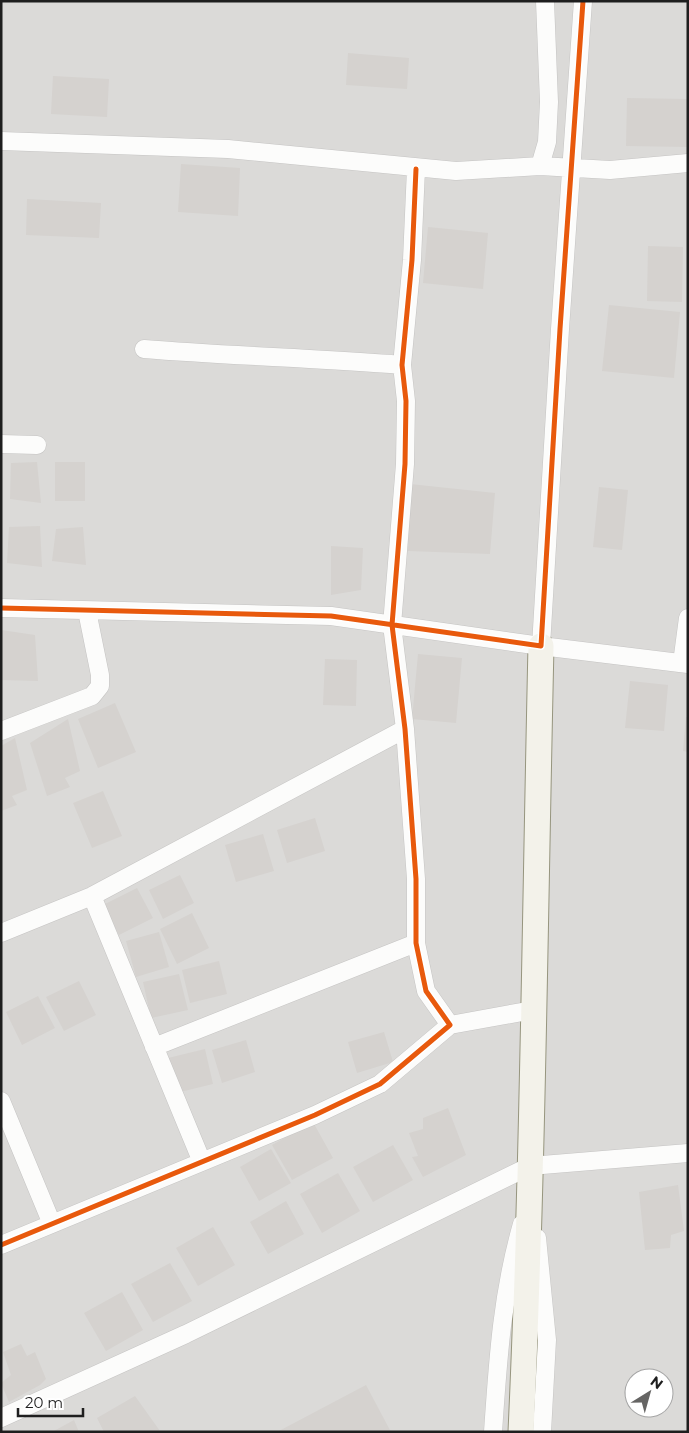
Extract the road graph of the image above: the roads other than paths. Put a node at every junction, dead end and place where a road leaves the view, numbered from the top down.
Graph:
1 (545, 1) edge
2 (584, 1) edge
3 (1, 141) edge
4 (688, 163) edge
5 (540, 166) junction
6 (572, 167) junction
7 (416, 169) junction
8 (144, 349) dead end
9 (402, 365) junction
10 (1, 444) edge
11 (37, 445) dead end
12 (1, 608) edge
13 (87, 612) junction
14 (688, 618) edge
15 (392, 625) junction
16 (541, 646) junction
17 (685, 663) edge
18 (405, 729) junction
19 (1, 731) edge
20 (92, 896) junction
21 (1, 933) edge
22 (416, 943) junction
23 (533, 1010) junction
24 (450, 1025) junction
25 (154, 1047) junction
26 (1, 1101) edge
27 (688, 1153) edge
28 (202, 1162) junction
29 (531, 1178) junction
30 (52, 1224) junction
31 (1, 1245) edge
32 (1, 1418) edge
33 (493, 1432) edge
34 (521, 1432) edge
35 (542, 1432) edge

1 - 5 street
2 - 6 street
3 - 7 street
4 - 6 street
5 - 6 street
5 - 7 street
6 - 16 street
7 - 9 street
8 - 9 street
9 - 15 street
10 - 11 street
12 - 13 street
13 - 15 street
13 - 19 street
14 - 17 street
15 - 16 street
15 - 18 street
16 - 17 street
16 - 23 street
18 - 20 street
18 - 22 street
20 - 21 street
20 - 25 street
22 - 24 street
22 - 25 street
23 - 24 street
23 - 29 street
24 - 28 street
25 - 28 street
26 - 30 street
27 - 29 street
28 - 30 street
29 - 32 street
29 - 33 street
29 - 34 street
29 - 35 street
30 - 31 street

